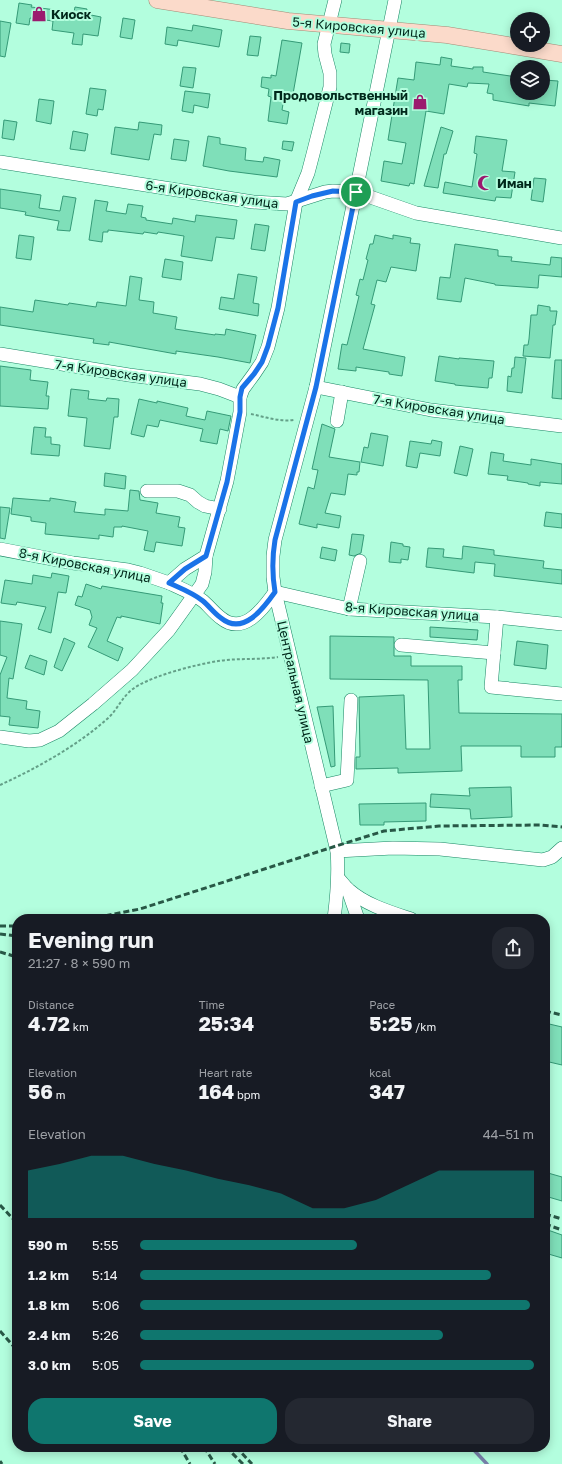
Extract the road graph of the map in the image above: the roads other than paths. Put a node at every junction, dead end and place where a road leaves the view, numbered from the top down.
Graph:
1 (157, 0) edge
2 (335, 0) edge
3 (395, 0) edge
4 (329, 24) junction
5 (389, 30) junction
6 (562, 54) edge
7 (0, 162) edge
8 (356, 192) junction
9 (296, 202) junction
10 (562, 238) edge
11 (0, 354) edge
12 (316, 387) junction
13 (342, 392) junction
14 (240, 397) junction
15 (337, 421) dead end
16 (562, 426) edge
17 (146, 491) dead end
18 (220, 509) junction
19 (0, 549) edge
20 (206, 556) junction
21 (360, 561) dead end
22 (169, 583) junction
23 (275, 592) junction
24 (193, 595) junction
25 (349, 609) junction
26 (497, 617) junction
27 (562, 624) edge
28 (401, 645) dead end
29 (494, 653) junction
30 (562, 694) edge
31 (351, 700) dead end
32 (0, 737) edge
33 (321, 786) junction
34 (562, 848) edge
35 (337, 851) junction
36 (338, 878) junction
37 (348, 890) junction
38 (334, 914) edge
39 (356, 914) edge
40 (397, 914) edge

1 - 4 main road, 5-я Кировская улица
2 - 4 street
3 - 5 street, Центральная улица
4 - 5 main road, 5-я Кировская улица
4 - 9 street
5 - 6 main road, 5-я Кировская улица
5 - 8 street, Центральная улица
7 - 9 street, 6-я Кировская улица
8 - 9 street, 6-я Кировская улица
8 - 10 street, 6-я Кировская улица
8 - 12 street, Центральная улица
9 - 14 street
11 - 14 street, 7-я Кировская улица
12 - 13 street, 7-я Кировская улица
12 - 23 street, Центральная улица
13 - 15 street
13 - 16 street, 7-я Кировская улица
14 - 18 street
17 - 18 street
18 - 20 street
19 - 22 street, 8-я Кировская улица
20 - 22 street, 8-я Кировская улица
20 - 24 street
21 - 25 street
22 - 24 street, 8-я Кировская улица
23 - 24 street, 8-я Кировская улица
23 - 25 street, 8-я Кировская улица
23 - 33 street, Центральная улица
24 - 32 street
25 - 26 street, 8-я Кировская улица
26 - 27 street, 8-я Кировская улица
26 - 29 street
28 - 29 street
29 - 30 street
31 - 33 street
33 - 35 street, Центральная улица
34 - 35 street
35 - 36 street, Центральная улица
36 - 37 street
36 - 38 street, Центральная улица
37 - 39 street
37 - 40 street

